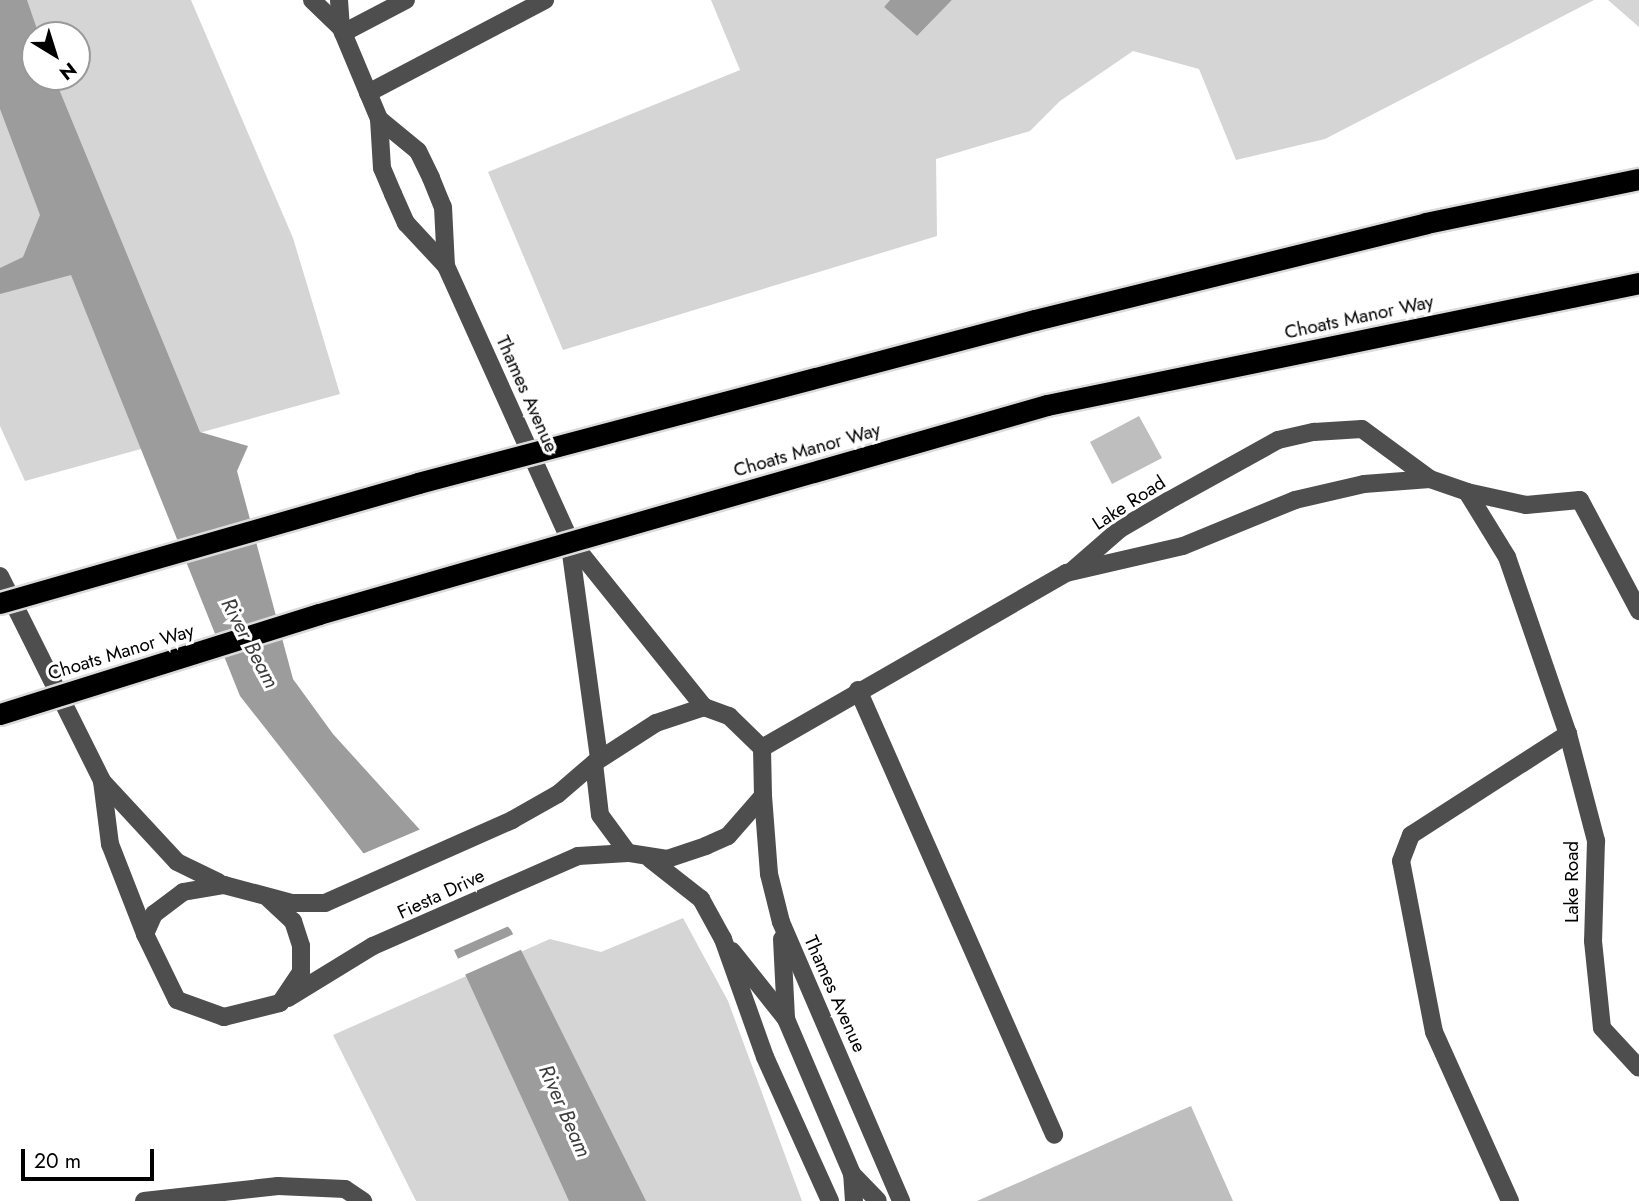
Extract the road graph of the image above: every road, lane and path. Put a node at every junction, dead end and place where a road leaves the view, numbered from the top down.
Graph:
1 (312, 0) edge
2 (339, 0) edge
3 (406, 0) edge
4 (545, 0) edge
5 (342, 30) junction
6 (368, 93) junction
7 (379, 119) junction
8 (1639, 179) edge
9 (446, 266) junction
10 (1639, 283) edge
11 (1430, 479) junction
12 (1466, 492) junction
13 (569, 539) junction
14 (1073, 570) junction
15 (0, 576) edge
16 (0, 603) edge
17 (1639, 611) edge
18 (858, 690) junction
19 (704, 707) junction
20 (0, 714) edge
21 (1568, 734) junction
22 (762, 748) junction
23 (596, 760) junction
24 (102, 781) junction
25 (763, 796) junction
26 (628, 853) junction
27 (650, 859) junction
28 (225, 885) junction
29 (270, 899) junction
30 (781, 922) junction
31 (145, 934) junction
32 (723, 939) junction
33 (280, 1003) junction
34 (786, 1019) junction
35 (1639, 1068) edge
36 (1054, 1135) dead end
37 (852, 1174) junction
38 (144, 1201) edge
39 (363, 1201) edge
40 (830, 1201) edge
41 (854, 1201) edge
42 (878, 1201) edge
43 (901, 1201) edge
44 (1510, 1201) edge

1 - 5 street, Thames Avenue
2 - 5 street, Thames Avenue
3 - 5 street
4 - 6 street
5 - 6 street, Thames Avenue
6 - 7 street, Thames Avenue
7 - 9 street, Thames Avenue
7 - 9 street, Thames Avenue
8 - 16 highway, bridge
9 - 13 street, Thames Avenue
10 - 20 highway, Choats Manor Way, bridge
11 - 12 street, Lake Road
11 - 14 street, Lake Road
11 - 14 street, Lake Road
12 - 17 street
12 - 21 street, Lake Road
13 - 19 street, Thames Avenue
13 - 23 street, Thames Avenue
14 - 18 street
15 - 24 street
18 - 22 street
18 - 36 street
19 - 22 street
19 - 23 street
21 - 35 street, Lake Road
21 - 44 street
22 - 25 street
23 - 26 street
23 - 29 street, Fiesta Drive
24 - 28 street
24 - 31 street
25 - 27 street
25 - 30 street, Thames Avenue
26 - 27 street
26 - 33 street, Fiesta Drive
27 - 32 street
28 - 29 street
28 - 31 street
29 - 33 street
30 - 34 street
30 - 43 street, Thames Avenue
31 - 33 street
32 - 34 street
32 - 40 street
34 - 37 street
37 - 41 street
37 - 42 street
38 - 39 street

